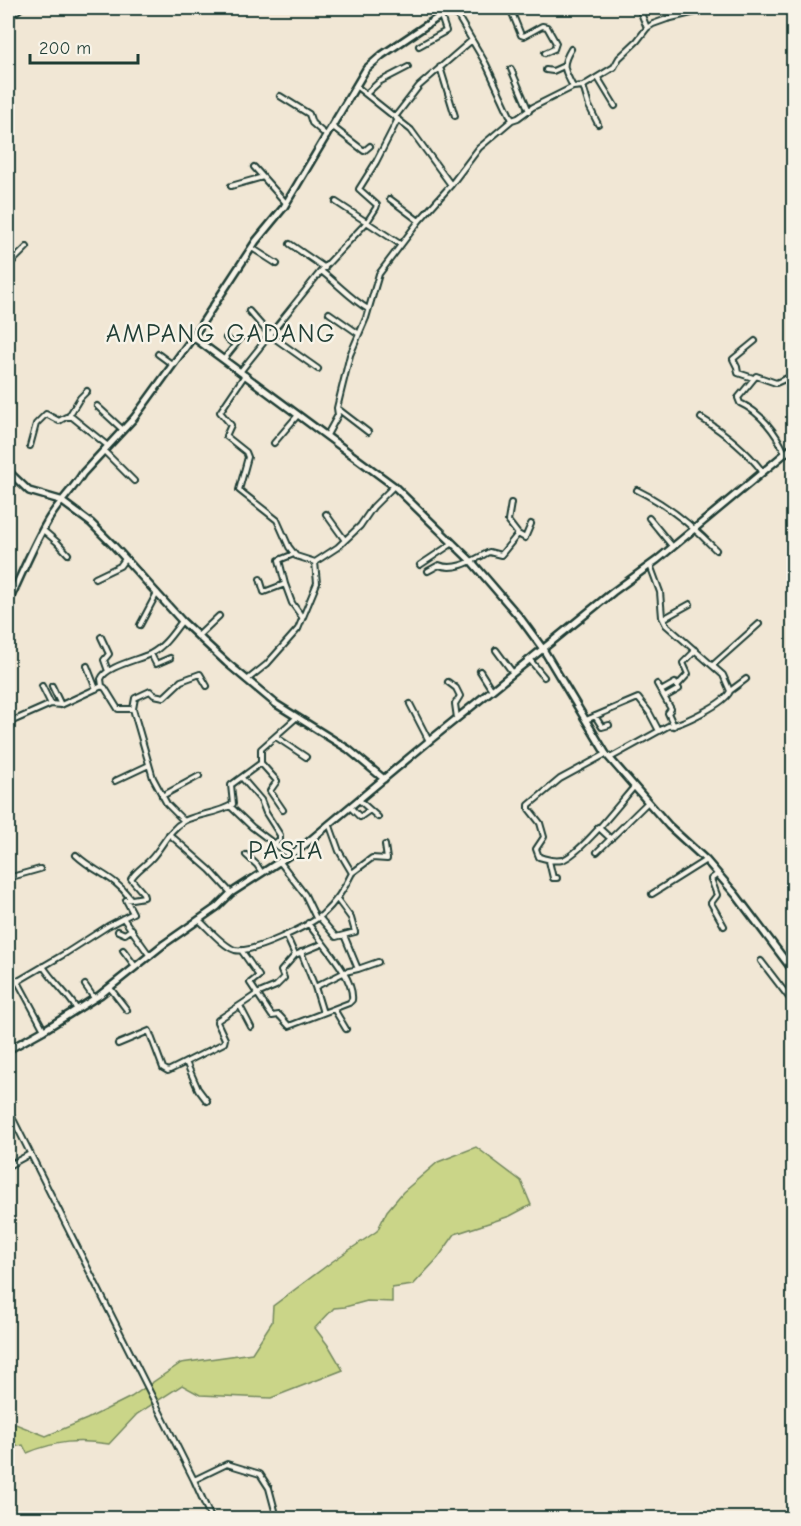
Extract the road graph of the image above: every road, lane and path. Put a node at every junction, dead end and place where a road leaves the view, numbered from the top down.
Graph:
1 (21, 8) edge
2 (453, 8) edge
3 (510, 8) edge
4 (639, 8) edge
5 (712, 8) edge
6 (446, 10) edge
7 (441, 16) junction
8 (8, 18) edge
9 (647, 28) junction
10 (472, 40) junction
11 (419, 46) dead end
12 (571, 50) dead end
13 (545, 53) dead end
14 (564, 66) junction
15 (440, 67) junction
16 (408, 68) dead end
17 (511, 69) dead end
18 (546, 70) dead end
19 (598, 78) junction
20 (583, 86) junction
21 (357, 87) junction
22 (573, 87) junction
23 (366, 94) junction
24 (280, 96) dead end
25 (615, 106) dead end
26 (529, 111) junction
27 (455, 116) dead end
28 (396, 118) junction
29 (512, 120) junction
30 (598, 124) dead end
31 (333, 127) junction
32 (327, 136) junction
33 (370, 146) dead end
34 (254, 167) dead end
35 (264, 177) junction
36 (451, 185) junction
37 (231, 186) dead end
38 (390, 199) dead end
39 (336, 202) dead end
40 (287, 204) junction
41 (419, 221) junction
42 (367, 222) junction
43 (290, 244) dead end
44 (400, 244) junction
45 (27, 247) dead end
46 (252, 248) junction
47 (277, 264) dead end
48 (8, 266) edge
49 (323, 269) junction
50 (368, 309) junction
51 (249, 311) dead end
52 (329, 313) dead end
53 (359, 334) junction
54 (270, 335) junction
55 (193, 337) junction
56 (226, 338) dead end
57 (240, 339) dead end
58 (754, 341) dead end
59 (235, 345) junction
60 (158, 354) dead end
61 (224, 359) junction
62 (173, 365) junction
63 (318, 369) dead end
64 (243, 373) junction
65 (794, 375) edge
66 (753, 378) junction
67 (87, 391) dead end
68 (97, 406) dead end
69 (337, 408) junction
70 (299, 415) junction
71 (69, 416) junction
72 (701, 418) dead end
73 (123, 430) junction
74 (368, 432) dead end
75 (327, 435) junction
76 (274, 443) dead end
77 (30, 446) dead end
78 (794, 446) edge
79 (106, 448) junction
80 (785, 453) junction
81 (8, 471) edge
82 (762, 471) junction
83 (14, 478) junction
84 (134, 480) dead end
85 (8, 485) edge
86 (394, 486) junction
87 (637, 490) dead end
88 (60, 501) junction
89 (511, 503) dead end
90 (326, 514) dead end
91 (648, 518) dead end
92 (531, 524) dead end
93 (694, 528) junction
94 (43, 530) junction
95 (518, 534) junction
96 (344, 539) junction
97 (453, 543) junction
98 (672, 546) junction
99 (716, 550) dead end
100 (68, 554) dead end
101 (294, 554) junction
102 (126, 558) junction
103 (315, 562) junction
104 (472, 562) junction
105 (420, 565) dead end
106 (650, 565) junction
107 (428, 571) dead end
108 (96, 578) dead end
109 (260, 579) dead end
110 (285, 584) junction
111 (157, 592) junction
112 (8, 603) edge
113 (690, 604) dead end
114 (219, 616) dead end
115 (302, 617) junction
116 (663, 619) junction
117 (182, 621) junction
118 (759, 624) dead end
119 (140, 625) dead end
120 (198, 636) junction
121 (101, 637) dead end
122 (543, 649) junction
123 (496, 650) dead end
124 (696, 650) junction
125 (151, 654) junction
126 (170, 658) dead end
127 (530, 660) junction
128 (713, 665) junction
129 (87, 666) dead end
130 (108, 671) junction
131 (480, 671) dead end
132 (514, 673) junction
133 (544, 677) dead end
134 (247, 680) junction
135 (746, 680) dead end
136 (448, 682) dead end
137 (657, 684) dead end
138 (42, 686) dead end
139 (52, 686) dead end
140 (102, 686) junction
141 (207, 686) dead end
142 (677, 686) junction
143 (96, 689) junction
144 (492, 690) junction
145 (661, 691) junction
146 (730, 691) junction
147 (665, 697) junction
148 (51, 704) junction
149 (410, 704) dead end
150 (61, 705) junction
151 (134, 709) junction
152 (595, 716) junction
153 (296, 718) junction
154 (457, 719) junction
155 (586, 720) junction
156 (8, 723) edge
157 (609, 725) dead end
158 (674, 726) junction
159 (659, 731) junction
160 (276, 737) junction
161 (429, 741) junction
162 (608, 756) junction
163 (306, 757) dead end
164 (261, 763) junction
165 (149, 765) junction
166 (199, 776) dead end
167 (242, 778) junction
168 (384, 779) junction
169 (115, 781) dead end
170 (634, 787) junction
171 (162, 796) junction
172 (359, 800) junction
173 (647, 803) junction
174 (231, 806) junction
175 (350, 807) junction
176 (283, 810) dead end
177 (370, 810) junction
178 (378, 818) dead end
179 (184, 821) junction
180 (330, 826) junction
181 (598, 827) junction
182 (169, 833) junction
183 (611, 839) junction
184 (274, 844) junction
185 (385, 845) dead end
186 (597, 852) dead end
187 (76, 855) dead end
188 (246, 855) dead end
189 (289, 855) junction
190 (549, 860) junction
191 (706, 860) junction
192 (280, 861) junction
193 (40, 869) dead end
194 (262, 873) junction
195 (352, 873) junction
196 (718, 874) junction
197 (8, 878) edge
198 (557, 878) dead end
199 (231, 893) junction
200 (652, 894) dead end
201 (130, 898) junction
202 (337, 899) junction
203 (317, 917) junction
204 (123, 918) junction
205 (199, 920) junction
206 (308, 923) junction
207 (724, 926) dead end
208 (132, 929) junction
209 (118, 930) dead end
210 (286, 935) junction
211 (344, 935) junction
212 (322, 944) junction
213 (123, 950) dead end
214 (241, 950) junction
215 (300, 952) junction
216 (295, 954) junction
217 (150, 956) junction
218 (760, 961) dead end
219 (378, 962) dead end
220 (43, 966) junction
221 (136, 967) junction
222 (358, 969) junction
223 (345, 972) junction
224 (794, 972) edge
225 (16, 980) junction
226 (85, 985) dead end
227 (8, 987) edge
228 (109, 987) junction
229 (315, 987) junction
230 (257, 994) junction
231 (94, 998) junction
232 (794, 1004) edge
233 (240, 1006) junction
234 (76, 1008) junction
235 (334, 1009) junction
236 (127, 1010) dead end
237 (322, 1013) junction
238 (251, 1027) dead end
239 (346, 1029) dead end
240 (44, 1030) junction
241 (118, 1044) dead end
242 (8, 1050) edge
243 (186, 1062) junction
244 (207, 1101) dead end
245 (8, 1109) edge
246 (30, 1154) junction
247 (8, 1156) edge
248 (10, 1165) edge
249 (194, 1480) junction
250 (211, 1518) edge
251 (277, 1518) edge

1 - 8 street
2 - 6 street
2 - 10 street
3 - 13 street
4 - 9 street
5 - 9 street
6 - 7 street
7 - 11 street
7 - 21 street
9 - 19 street
10 - 15 street
10 - 29 street
12 - 14 street
14 - 18 street
14 - 22 street
15 - 27 street
15 - 28 street
16 - 23 street
17 - 26 street
19 - 20 street
19 - 25 street
20 - 22 street
20 - 30 street
21 - 23 street
21 - 31 street
22 - 26 street
23 - 28 street
24 - 32 street
26 - 29 street
28 - 36 street
28 - 42 street
29 - 36 street
31 - 32 street
31 - 33 street
32 - 40 street
34 - 35 street
35 - 37 street
35 - 40 street
36 - 41 street
38 - 41 street
39 - 42 street
40 - 46 street
41 - 44 street
42 - 44 street
42 - 49 street
43 - 49 street
44 - 50 street
45 - 48 street
46 - 47 street
46 - 55 street
49 - 50 street
49 - 54 street
50 - 53 street
51 - 54 street
52 - 53 street
53 - 69 street
54 - 63 street
54 - 64 street
55 - 61 street
55 - 62 street
56 - 59 street
57 - 59 street
58 - 66 street
59 - 61 street
60 - 62 street
61 - 64 street
62 - 73 street
64 - 70 street
64 - 101 street
65 - 66 street
66 - 80 street
67 - 71 street
68 - 73 street
69 - 74 street
69 - 75 street
70 - 75 street
70 - 76 street
71 - 77 street
71 - 79 street
72 - 82 street
73 - 79 street
75 - 86 street
78 - 80 street
79 - 84 street
79 - 88 street
80 - 82 street
81 - 83 street
82 - 93 street
83 - 85 street
83 - 88 street
86 - 96 street
86 - 97 street
87 - 93 street
88 - 94 street
88 - 102 street
89 - 95 street
90 - 96 street
91 - 98 street
92 - 95 street
93 - 98 street
93 - 99 street
94 - 100 street
94 - 112 street
95 - 104 street
96 - 103 street
97 - 104 street
97 - 105 street
98 - 106 street
101 - 103 street
101 - 110 street
102 - 108 street
102 - 111 street
103 - 115 street
104 - 107 street
104 - 122 street
106 - 116 street
106 - 122 street
109 - 110 street
110 - 115 street
111 - 117 street
111 - 119 street
113 - 116 street
114 - 120 street
115 - 134 street
116 - 124 street
117 - 120 street
117 - 125 street
118 - 128 street
120 - 134 street
121 - 130 street
122 - 127 street
122 - 155 street
123 - 132 street
124 - 128 street
124 - 142 street
125 - 126 street
125 - 130 street
127 - 132 street
127 - 133 street
128 - 146 street
129 - 143 street
130 - 140 street
131 - 144 street
132 - 144 street
134 - 153 street
135 - 146 street
136 - 154 street
137 - 145 street
138 - 148 street
139 - 150 street
140 - 143 street
140 - 151 street
141 - 151 street
142 - 145 street
142 - 147 street
143 - 150 street
144 - 154 street
145 - 147 street
146 - 158 street
147 - 158 street
148 - 150 street
148 - 156 street
149 - 161 street
151 - 165 street
152 - 155 street
152 - 157 street
152 - 159 street
153 - 160 street
153 - 168 street
154 - 161 street
155 - 162 street
158 - 159 street
159 - 162 street
160 - 163 street
160 - 164 street
161 - 168 street
162 - 170 street
162 - 190 street
164 - 167 street
164 - 176 street
165 - 169 street
165 - 171 street
166 - 171 street
167 - 174 street
167 - 184 street
168 - 172 street
170 - 173 street
170 - 181 street
171 - 179 street
172 - 175 street
172 - 177 street
173 - 183 street
173 - 191 street
174 - 179 street
174 - 184 street
175 - 177 street
175 - 180 street
177 - 178 street
179 - 182 street
180 - 189 street
180 - 195 street
181 - 183 street
181 - 190 street
182 - 199 street
182 - 201 street
183 - 186 street
184 - 189 street
185 - 195 street
187 - 201 street
188 - 194 street
189 - 192 street
190 - 198 street
191 - 196 street
191 - 200 street
192 - 194 street
192 - 203 street
193 - 197 street
194 - 199 street
195 - 202 street
196 - 207 street
196 - 224 street
199 - 205 street
201 - 204 street
202 - 203 street
202 - 211 street
203 - 206 street
203 - 211 street
204 - 208 street
204 - 220 street
205 - 214 street
205 - 217 street
206 - 210 street
206 - 212 street
208 - 209 street
208 - 217 street
210 - 214 street
210 - 216 street
211 - 222 street
212 - 215 street
212 - 223 street
213 - 221 street
214 - 230 street
215 - 216 street
215 - 229 street
216 - 230 street
217 - 221 street
218 - 232 street
219 - 222 street
220 - 225 street
220 - 234 street
221 - 228 street
222 - 223 street
223 - 229 street
223 - 235 street
225 - 227 street
225 - 240 street
226 - 231 street
228 - 231 street
228 - 236 street
229 - 237 street
230 - 233 street
230 - 237 street
231 - 234 street
233 - 238 street
233 - 243 street
234 - 240 street
235 - 237 street
235 - 239 street
240 - 242 street
241 - 243 street
243 - 244 street
245 - 246 street
246 - 248 street
246 - 249 street
247 - 248 street
249 - 250 street
249 - 251 street

